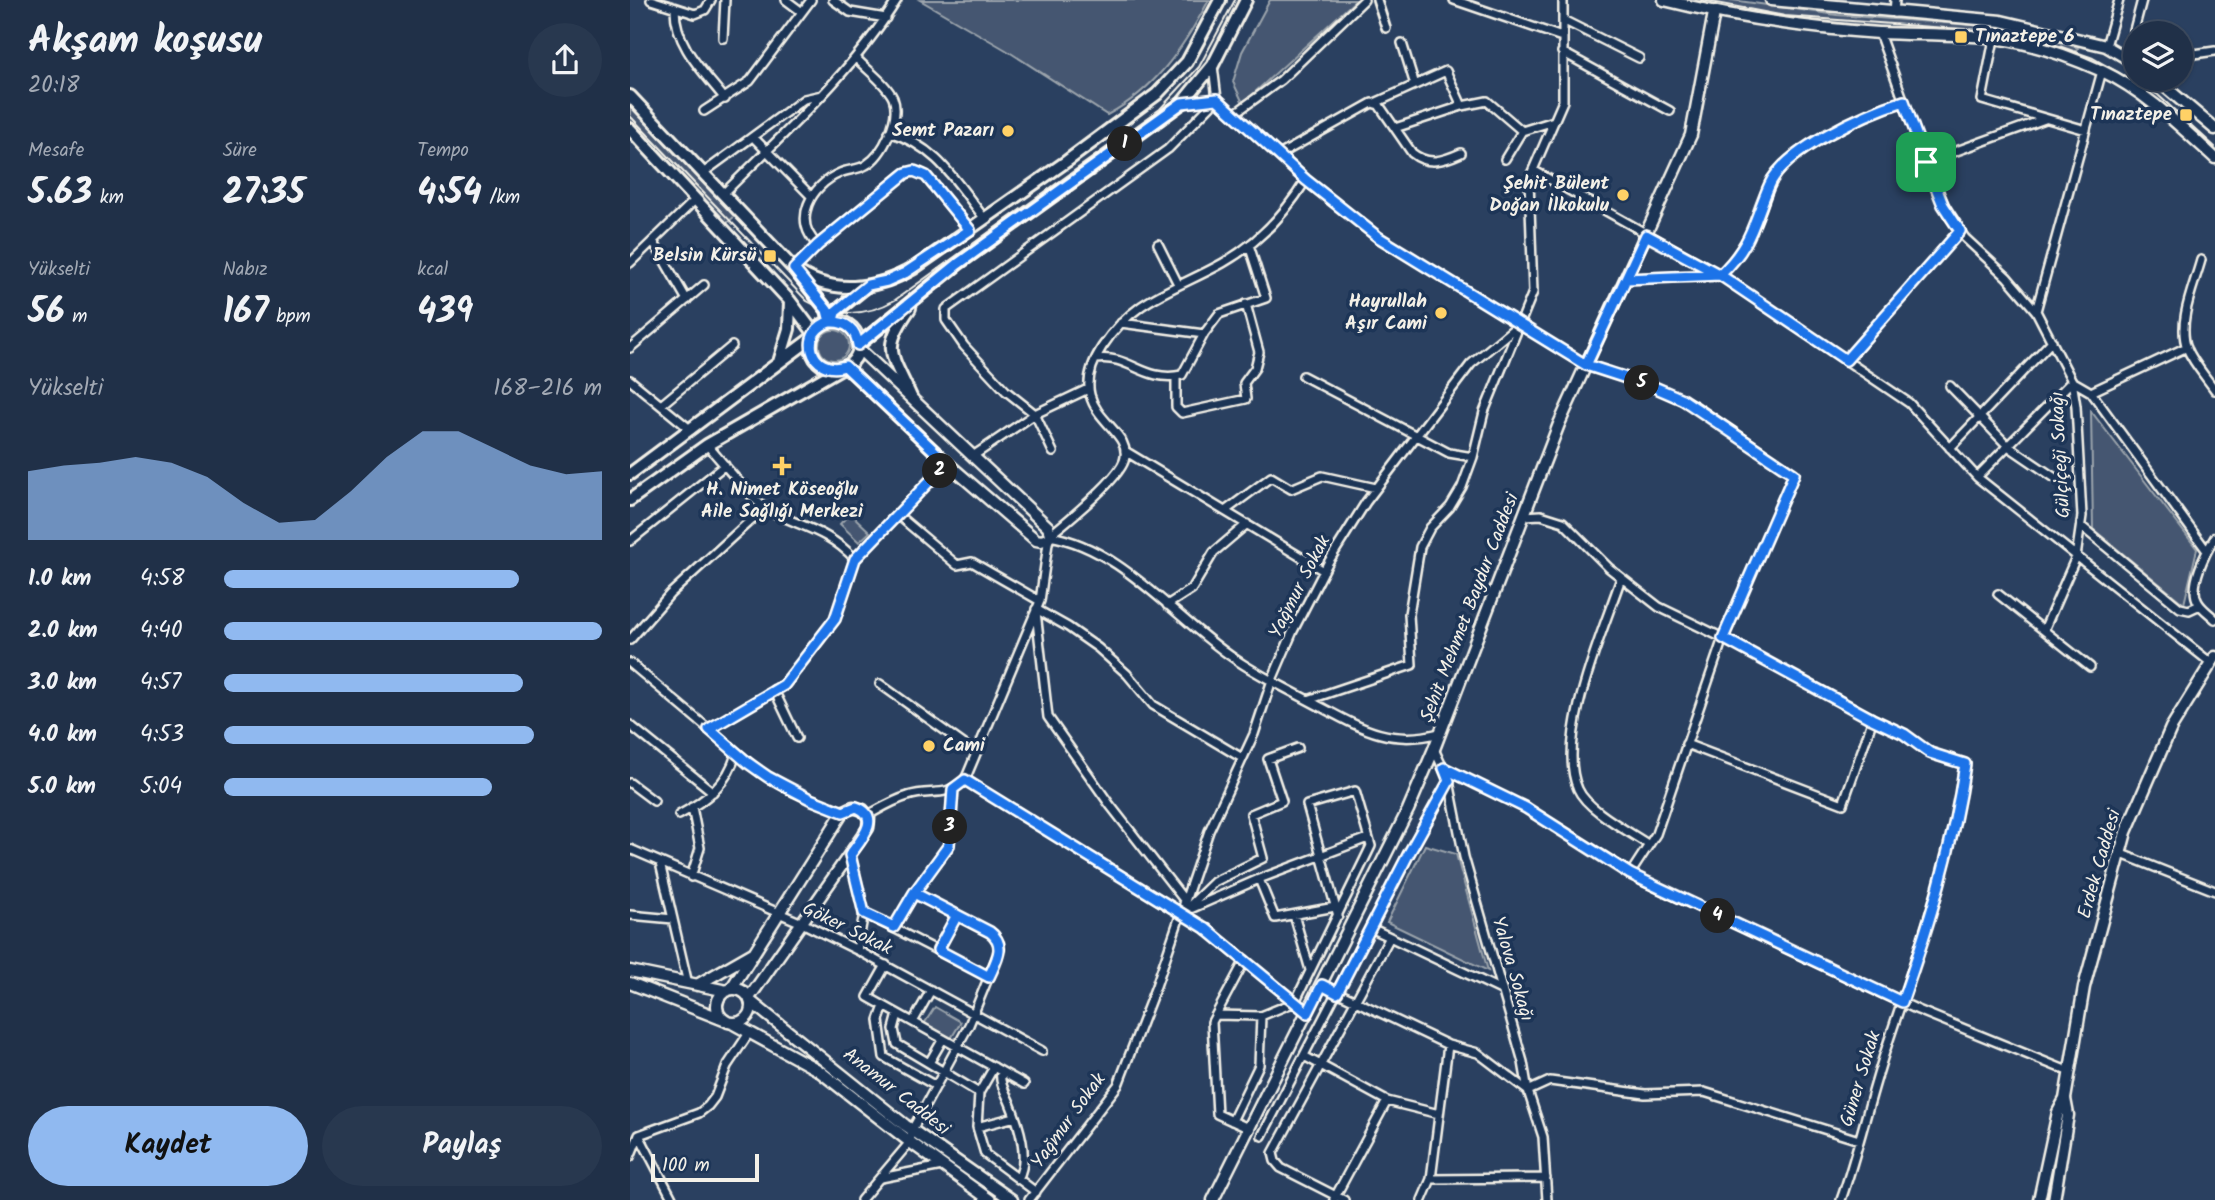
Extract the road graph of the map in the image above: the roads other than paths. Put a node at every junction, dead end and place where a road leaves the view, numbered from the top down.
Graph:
1 (651, 0) edge
2 (711, 0) edge
3 (725, 0) edge
4 (786, 0) edge
5 (811, 0) edge
6 (833, 0) edge
7 (897, 0) edge
8 (1220, 0) edge
9 (1246, 0) edge
10 (1364, 0) edge
11 (1377, 0) edge
12 (1454, 0) edge
13 (1563, 0) edge
14 (1664, 0) edge
15 (1771, 0) edge
16 (1895, 0) edge
17 (2119, 0) edge
18 (2142, 0) edge
19 (675, 9) junction
20 (802, 12) junction
21 (1714, 13) junction
22 (1894, 13) junction
23 (886, 18) junction
24 (1563, 20) junction
25 (2136, 21) edge
26 (1386, 28) dead end
27 (1879, 33) junction
28 (1562, 37) junction
29 (723, 38) dead end
30 (1994, 39) junction
31 (1402, 43) dead end
32 (2106, 46) junction
33 (2215, 51) edge
34 (1562, 52) junction
35 (2193, 54) edge
36 (2123, 56) edge
37 (856, 58) junction
38 (1639, 58) dead end
39 (1213, 65) junction
40 (2102, 71) junction
41 (1415, 85) junction
42 (2170, 91) edge
43 (822, 95) junction
44 (630, 96) edge
45 (725, 99) junction
46 (1217, 99) junction
47 (1904, 101) junction
48 (1182, 103) junction
49 (1374, 103) junction
50 (1462, 106) junction
51 (704, 111) dead end
52 (1670, 111) dead end
53 (1234, 114) junction
54 (2046, 119) junction
55 (1554, 121) junction
56 (1395, 128) junction
57 (630, 129) edge
58 (2215, 129) edge
59 (2086, 130) junction
60 (1522, 131) junction
61 (889, 132) junction
62 (753, 137) junction
63 (767, 150) junction
64 (1461, 153) dead end
65 (1279, 155) junction
66 (2215, 158) edge
67 (1505, 159) dead end
68 (1926, 162) junction
69 (1533, 170) junction
70 (703, 173) junction
71 (1306, 180) junction
72 (723, 194) junction
73 (811, 196) junction
74 (696, 199) junction
75 (985, 219) junction
76 (970, 230) junction
77 (1960, 231) junction
78 (1646, 235) junction
79 (653, 241) junction
80 (1158, 244) dead end
81 (818, 245) junction
82 (1249, 246) junction
83 (2201, 260) dead end
84 (630, 263) edge
85 (794, 269) junction
86 (1720, 275) junction
87 (1626, 279) junction
88 (1178, 284) junction
89 (704, 285) dead end
90 (868, 285) junction
91 (921, 294) junction
92 (687, 300) junction
93 (790, 301) junction
94 (1246, 304) junction
95 (2036, 311) junction
96 (832, 322) junction
97 (1121, 323) junction
98 (1518, 325) junction
99 (1204, 334) junction
100 (813, 336) junction
101 (2052, 341) junction
102 (732, 346) dead end
103 (858, 346) junction
104 (2187, 347) junction
105 (630, 348) edge
106 (1096, 359) junction
107 (1846, 360) junction
108 (779, 362) junction
109 (1586, 365) junction
110 (843, 367) junction
111 (1176, 376) junction
112 (1303, 376) dead end
113 (630, 380) edge
114 (2073, 381) junction
115 (1951, 386) dead end
116 (1088, 390) junction
117 (2215, 390) edge
118 (2091, 392) junction
119 (911, 397) junction
120 (661, 405) junction
121 (1035, 414) junction
122 (1979, 416) junction
123 (691, 430) junction
124 (1416, 435) junction
125 (707, 445) junction
126 (2008, 446) junction
127 (1950, 448) junction
128 (1125, 451) junction
129 (1053, 452) dead end
130 (973, 456) junction
131 (1473, 457) junction
132 (947, 463) junction
133 (726, 466) junction
134 (630, 474) edge
135 (1977, 477) junction
136 (2055, 478) dead end
137 (1376, 488) junction
138 (630, 500) edge
139 (764, 508) junction
140 (1225, 511) junction
141 (899, 516) junction
142 (1524, 516) junction
143 (1247, 524) junction
144 (2081, 526) junction
145 (1048, 532) junction
146 (2215, 537) edge
147 (630, 541) edge
148 (2207, 551) junction
149 (2076, 557) junction
150 (855, 559) junction
151 (1324, 571) junction
152 (1621, 578) junction
153 (1998, 594) dead end
154 (1040, 601) junction
155 (1167, 605) junction
156 (2200, 605) junction
157 (1036, 609) junction
158 (2215, 619) edge
159 (2044, 630) junction
160 (1723, 638) junction
161 (630, 640) edge
162 (2213, 660) edge
163 (630, 663) edge
164 (2090, 667) dead end
165 (1272, 680) junction
166 (880, 684) dead end
167 (774, 690) junction
168 (1308, 700) junction
169 (1872, 719) junction
170 (630, 725) edge
171 (709, 729) junction
172 (1440, 733) junction
173 (797, 738) dead end
174 (1686, 744) junction
175 (1297, 748) dead end
176 (1434, 750) junction
177 (736, 753) junction
178 (976, 753) junction
179 (1242, 758) junction
180 (1444, 768) junction
181 (965, 780) junction
182 (1449, 781) junction
183 (630, 783) edge
184 (953, 789) junction
185 (713, 792) junction
186 (654, 801) dead end
187 (692, 807) junction
188 (843, 812) junction
189 (679, 815) dead end
190 (868, 815) junction
191 (1368, 838) junction
192 (1649, 845) junction
193 (630, 849) edge
194 (2119, 853) junction
195 (850, 855) junction
196 (1320, 858) junction
197 (660, 863) junction
198 (1630, 874) junction
199 (691, 877) junction
200 (1259, 879) junction
201 (2215, 891) edge
202 (914, 893) junction
203 (1185, 901) junction
204 (1335, 907) junction
205 (864, 913) junction
206 (779, 914) junction
207 (1181, 914) junction
208 (630, 915) edge
209 (957, 915) junction
210 (1294, 915) junction
211 (1338, 916) junction
212 (673, 919) junction
213 (802, 923) junction
214 (894, 927) junction
215 (1371, 928) junction
216 (1390, 937) junction
217 (756, 950) junction
218 (857, 950) junction
219 (938, 950) junction
220 (1245, 960) junction
221 (886, 965) junction
222 (630, 971) edge
223 (1310, 971) junction
224 (989, 977) junction
225 (630, 983) edge
226 (692, 984) junction
227 (1322, 985) junction
228 (729, 990) junction
229 (931, 990) junction
230 (1501, 990) junction
231 (1337, 993) junction
232 (750, 1000) junction
233 (1355, 1001) junction
234 (1295, 1002) junction
235 (1902, 1002) junction
236 (884, 1006) junction
237 (1308, 1013) junction
238 (898, 1014) junction
239 (975, 1014) junction
240 (1216, 1015) junction
241 (1261, 1016) junction
242 (728, 1021) junction
243 (913, 1022) junction
244 (749, 1033) junction
245 (943, 1039) junction
246 (1448, 1045) junction
247 (957, 1047) junction
248 (1042, 1051) dead end
249 (1304, 1056) junction
250 (929, 1063) junction
251 (1321, 1065) junction
252 (998, 1070) junction
253 (944, 1072) junction
254 (2070, 1072) junction
255 (1024, 1084) dead end
256 (936, 1086) junction
257 (1528, 1091) junction
258 (979, 1093) junction
259 (2065, 1099) junction
260 (1387, 1101) junction
261 (1438, 1114) junction
262 (1016, 1117) junction
263 (1232, 1121) junction
264 (977, 1128) junction
265 (1250, 1129) junction
266 (912, 1130) junction
267 (639, 1135) junction
268 (1262, 1136) dead end
269 (1859, 1140) junction
270 (910, 1142) junction
271 (630, 1157) edge
272 (942, 1166) junction
273 (880, 1178) junction
274 (1546, 1178) junction
275 (1018, 1179) junction
276 (1431, 1179) junction
277 (1035, 1192) junction
278 (1334, 1198) edge
279 (673, 1200) edge
280 (862, 1200) edge
281 (990, 1200) edge
282 (1012, 1200) edge
283 (1029, 1200) edge
284 (1213, 1200) edge
285 (1344, 1200) edge
286 (1422, 1200) edge
287 (1547, 1200) edge
288 (1841, 1200) edge
289 (2039, 1200) edge
290 (2054, 1200) edge

1 - 19 street
2 - 19 street
3 - 29 street
4 - 20 street
5 - 20 street
6 - 23 street
7 - 23 street
8 - 75 main road
9 - 39 main road
10 - 53 street
11 - 26 street
12 - 28 street
13 - 24 street, Yağmur Sokak
14 - 21 street
15 - 22 street
16 - 22 street
17 - 32 street
18 - 25 street
19 - 45 street
20 - 45 street
21 - 27 street
21 - 78 street, Şehit Mehmet Baydur Caddesi
22 - 32 street
23 - 37 street
24 - 28 street, Yağmur Sokak
24 - 38 street
27 - 30 street
27 - 47 street, Gülçiçeği Sokağı
28 - 34 street, Yağmur Sokak
30 - 40 street
30 - 54 street
31 - 41 street
32 - 36 street
33 - 35 street
34 - 52 street
34 - 55 street, Yağmur Sokak
37 - 43 street
37 - 61 street
39 - 46 street
39 - 48 main road
40 - 59 street
40 - 66 street
41 - 49 street
41 - 50 street
42 - 58 street
43 - 62 street
43 - 63 street
44 - 70 main road
45 - 51 street
46 - 48 street
46 - 53 street
46 - 121 street
47 - 68 street, Gülçiçeği Sokağı
47 - 86 street
48 - 91 main road
49 - 56 street
49 - 65 street
50 - 56 street
50 - 60 street
53 - 65 street
54 - 59 street
54 - 68 street
55 - 60 street
55 - 69 street, Yağmur Sokak
56 - 64 street
57 - 74 main road
59 - 95 street
60 - 67 street
61 - 73 street
61 - 75 street
62 - 63 street
62 - 70 street
63 - 72 street
63 - 73 street
65 - 71 street
68 - 77 street, Gülçiçeği Sokağı
69 - 78 street
69 - 98 street, Yağmur Sokak
70 - 72 main road
71 - 82 street
71 - 98 street
72 - 85 main road
73 - 81 street
74 - 79 street
74 - 93 main road
75 - 76 main road
76 - 81 street
76 - 90 main road
77 - 95 street, Gülçiçeği Sokağı
77 - 107 street
78 - 86 street
78 - 87 street, Şehit Mehmet Baydur Caddesi
79 - 84 street
79 - 92 street
80 - 88 street
81 - 85 street
82 - 88 street
82 - 94 street
83 - 104 street
85 - 90 main road
85 - 96 main road
86 - 87 street
86 - 107 street
87 - 109 street, Şehit Mehmet Baydur Caddesi
88 - 97 street
89 - 92 street
90 - 96 main road
91 - 103 main road
91 - 119 main road
92 - 105 street
93 - 100 main road
93 - 108 main road
94 - 99 street
94 - 111 street
95 - 101 street, Gülçiçeği Sokağı
96 - 100 main road
96 - 103 main road
97 - 99 street
97 - 106 street
98 - 109 street
98 - 124 street, Yağmur Sokak
98 - 131 street
99 - 111 street
100 - 108 main road
100 - 110 main road
101 - 114 street, Gülçiçeği Sokağı
101 - 122 street
102 - 120 street
103 - 110 main road
103 - 119 street
104 - 117 street
104 - 118 street
106 - 111 street
106 - 116 street
107 - 127 street
108 - 123 main road
109 - 142 street, Şehit Mehmet Baydur Caddesi
109 - 160 street
110 - 125 main road
110 - 132 street
112 - 124 street
113 - 120 street
114 - 118 street
114 - 126 street
114 - 144 street, Gülçiçeği Sokağı
115 - 122 street
116 - 121 street
116 - 128 street
118 - 148 street
119 - 130 street
120 - 123 street
121 - 129 street
121 - 130 street
122 - 126 street
122 - 127 street
123 - 134 main road
124 - 131 street
124 - 137 street, Yağmur Sokak
125 - 133 street
125 - 138 main road
126 - 135 street
126 - 136 street
127 - 135 street
128 - 140 street
128 - 145 street
130 - 145 street
131 - 168 street
132 - 141 street
132 - 145 street
133 - 139 street
133 - 147 street
135 - 149 street
137 - 140 street
137 - 151 street, Yağmur Sokak
139 - 150 street
139 - 161 street
140 - 143 street
141 - 150 street
141 - 154 street
142 - 152 street
142 - 172 street, Şehit Mehmet Baydur Caddesi
143 - 151 street
143 - 155 street
144 - 149 street, Gülçiçeği Sokağı
144 - 156 street
145 - 154 street
145 - 155 street
146 - 148 street
148 - 156 street
149 - 159 street, Gülçiçeği Sokağı
149 - 162 street
150 - 167 street
151 - 165 street, Yağmur Sokak
152 - 160 street
152 - 192 street
153 - 159 street
154 - 157 street
155 - 165 street
156 - 158 street
157 - 178 street
157 - 179 street
157 - 203 street
159 - 164 street
160 - 169 street
160 - 174 street
162 - 194 street, Erdek Caddesi
163 - 171 street
165 - 168 street
165 - 179 street, Yağmur Sokak
166 - 178 street
167 - 171 street
167 - 173 street
168 - 172 street
169 - 174 street
169 - 235 street, Güner Sokak
170 - 185 street
171 - 177 street
172 - 176 street, Şehit Mehmet Baydur Caddesi
174 - 192 street
175 - 207 street
176 - 180 street, Yalova Sokağı
176 - 227 street, Şehit Mehmet Baydur Caddesi
177 - 185 street
177 - 188 street
178 - 181 street
179 - 203 street, Yağmur Sokak
180 - 182 street, Yalova Sokağı
180 - 198 street
181 - 184 street
181 - 207 street
182 - 215 street
182 - 230 street, Yalova Sokağı
183 - 186 street
184 - 190 street
184 - 202 street
185 - 187 street
187 - 189 street
187 - 199 street
188 - 190 street
188 - 206 street
190 - 195 street
191 - 196 street
191 - 196 street
191 - 211 street
192 - 198 street
193 - 197 street, Göker Sokak
194 - 201 street
194 - 254 street, Erdek Caddesi
195 - 205 street
195 - 213 street
196 - 200 street
196 - 204 street
197 - 199 street, Göker Sokak
197 - 212 street
198 - 235 street
199 - 206 street, Göker Sokak
200 - 207 street
200 - 210 street
202 - 209 street
202 - 214 street
203 - 207 street, Yağmur Sokak
204 - 210 street
204 - 211 street
205 - 214 street
205 - 218 street
206 - 213 street, Göker Sokak
206 - 217 street
207 - 220 street
207 - 277 street, Yağmur Sokak
208 - 212 street
209 - 219 street
209 - 224 street
210 - 223 street
211 - 223 street
212 - 226 street
213 - 218 street, Göker Sokak
213 - 232 street
214 - 219 street
215 - 216 street
215 - 231 street
216 - 230 street
216 - 233 street
217 - 226 street
217 - 228 street
218 - 221 street, Göker Sokak
219 - 224 street
220 - 234 street
220 - 240 street
221 - 229 street, Göker Sokak
221 - 236 street
222 - 226 street
223 - 234 street
224 - 239 street
225 - 242 street, Anamur Caddesi
226 - 228 street
227 - 231 street
227 - 237 street, Şehit Mehmet Baydur Caddesi
228 - 232 street
228 - 242 street
229 - 239 street, Göker Sokak
229 - 243 street
230 - 257 street, Yalova Sokağı
231 - 233 street
231 - 249 street
232 - 242 street
232 - 266 street, Anamur Caddesi
233 - 246 street
233 - 251 street
234 - 237 street
234 - 241 street
235 - 254 street
235 - 269 street, Güner Sokak
236 - 238 street
236 - 256 street
237 - 265 street, Şehit Mehmet Baydur Caddesi
238 - 243 street
238 - 250 street
239 - 247 street
239 - 248 street, Göker Sokak
240 - 241 street
240 - 263 street
241 - 263 street
242 - 244 street, Anamur Caddesi
243 - 245 street
244 - 267 street
244 - 270 street, Anamur Caddesi
245 - 247 street
245 - 250 street
246 - 257 street
246 - 261 street
247 - 252 street
247 - 253 street
249 - 251 street
249 - 268 street
250 - 253 street
251 - 260 street
251 - 278 street
252 - 255 street
252 - 258 street
252 - 262 street
253 - 256 street
253 - 258 street
254 - 259 street, Erdek Caddesi
256 - 266 street
257 - 269 street
257 - 274 street, Yalova Sokağı
258 - 264 street
259 - 289 street, Erdek Caddesi
259 - 290 street, Erdek Caddesi
260 - 261 street
260 - 278 street
261 - 276 street
262 - 264 street
262 - 275 street
263 - 265 street
264 - 275 street
265 - 284 street, Şehit Mehmet Baydur Caddesi
266 - 270 street
266 - 282 street, Anamur Caddesi
267 - 271 street
267 - 279 street
269 - 288 street, Güner Sokak
270 - 272 street, Anamur Caddesi
270 - 273 street
272 - 273 street
272 - 281 street, Anamur Caddesi
273 - 280 street
274 - 276 street
274 - 287 street, Yalova Sokağı
275 - 277 street
276 - 286 street
277 - 283 street, Yağmur Sokak
278 - 285 street

